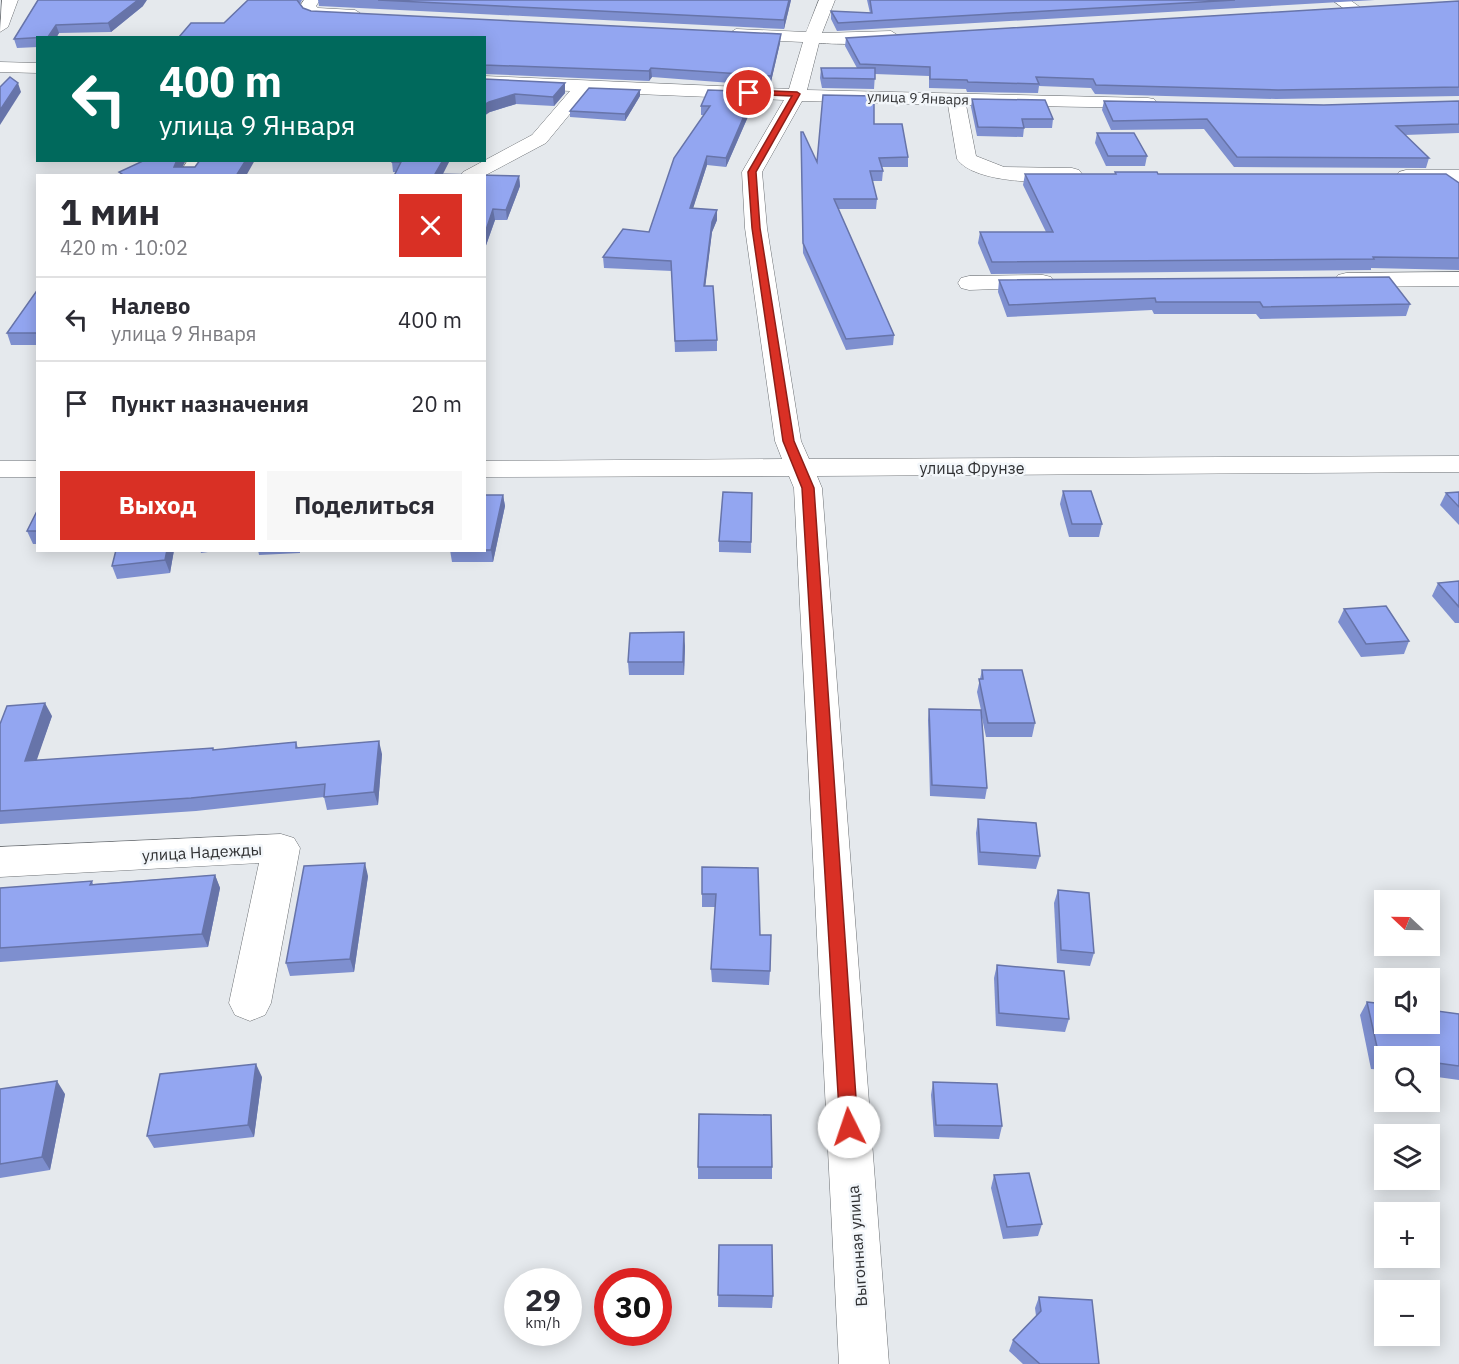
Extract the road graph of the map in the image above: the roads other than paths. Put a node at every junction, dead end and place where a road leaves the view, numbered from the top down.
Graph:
1 (10, 0) edge
2 (827, 0) edge
3 (1335, 5) edge
4 (313, 6) edge
5 (1376, 7) edge
6 (1354, 9) junction
7 (373, 16) edge
8 (0, 27) edge
9 (1381, 28) edge
10 (717, 33) edge
11 (903, 35) edge
12 (812, 38) junction
13 (0, 68) edge
14 (36, 68) edge
15 (486, 81) edge
16 (584, 87) junction
17 (797, 94) junction
18 (956, 99) junction
19 (1172, 103) edge
20 (474, 174) edge
21 (1090, 174) edge
22 (1388, 176) edge
23 (1459, 176) edge
24 (1459, 279) edge
25 (1328, 280) edge
26 (1065, 282) edge
27 (969, 283) dead end
28 (1459, 464) edge
29 (0, 469) edge
30 (36, 469) edge
31 (486, 469) edge
32 (802, 469) junction
33 (0, 862) edge
34 (250, 1004) dead end
35 (864, 1364) edge

1 - 8 street
2 - 12 street, Выгонная улица
3 - 6 street
4 - 7 street
5 - 6 street
6 - 9 street
10 - 12 street
11 - 12 street
12 - 17 street, Выгонная улица
13 - 14 street
15 - 16 street, улица 9 Января
16 - 17 street, улица 9 Января
16 - 20 street
17 - 18 street, улица 9 Января
17 - 32 street, Выгонная улица
18 - 19 street, улица 9 Января
18 - 21 street
22 - 23 street
24 - 25 street
26 - 27 street
28 - 32 street, улица Фрунзе
29 - 30 street
31 - 32 street, улица Фрунзе
32 - 35 street, Выгонная улица
33 - 34 street, улица Надежды

